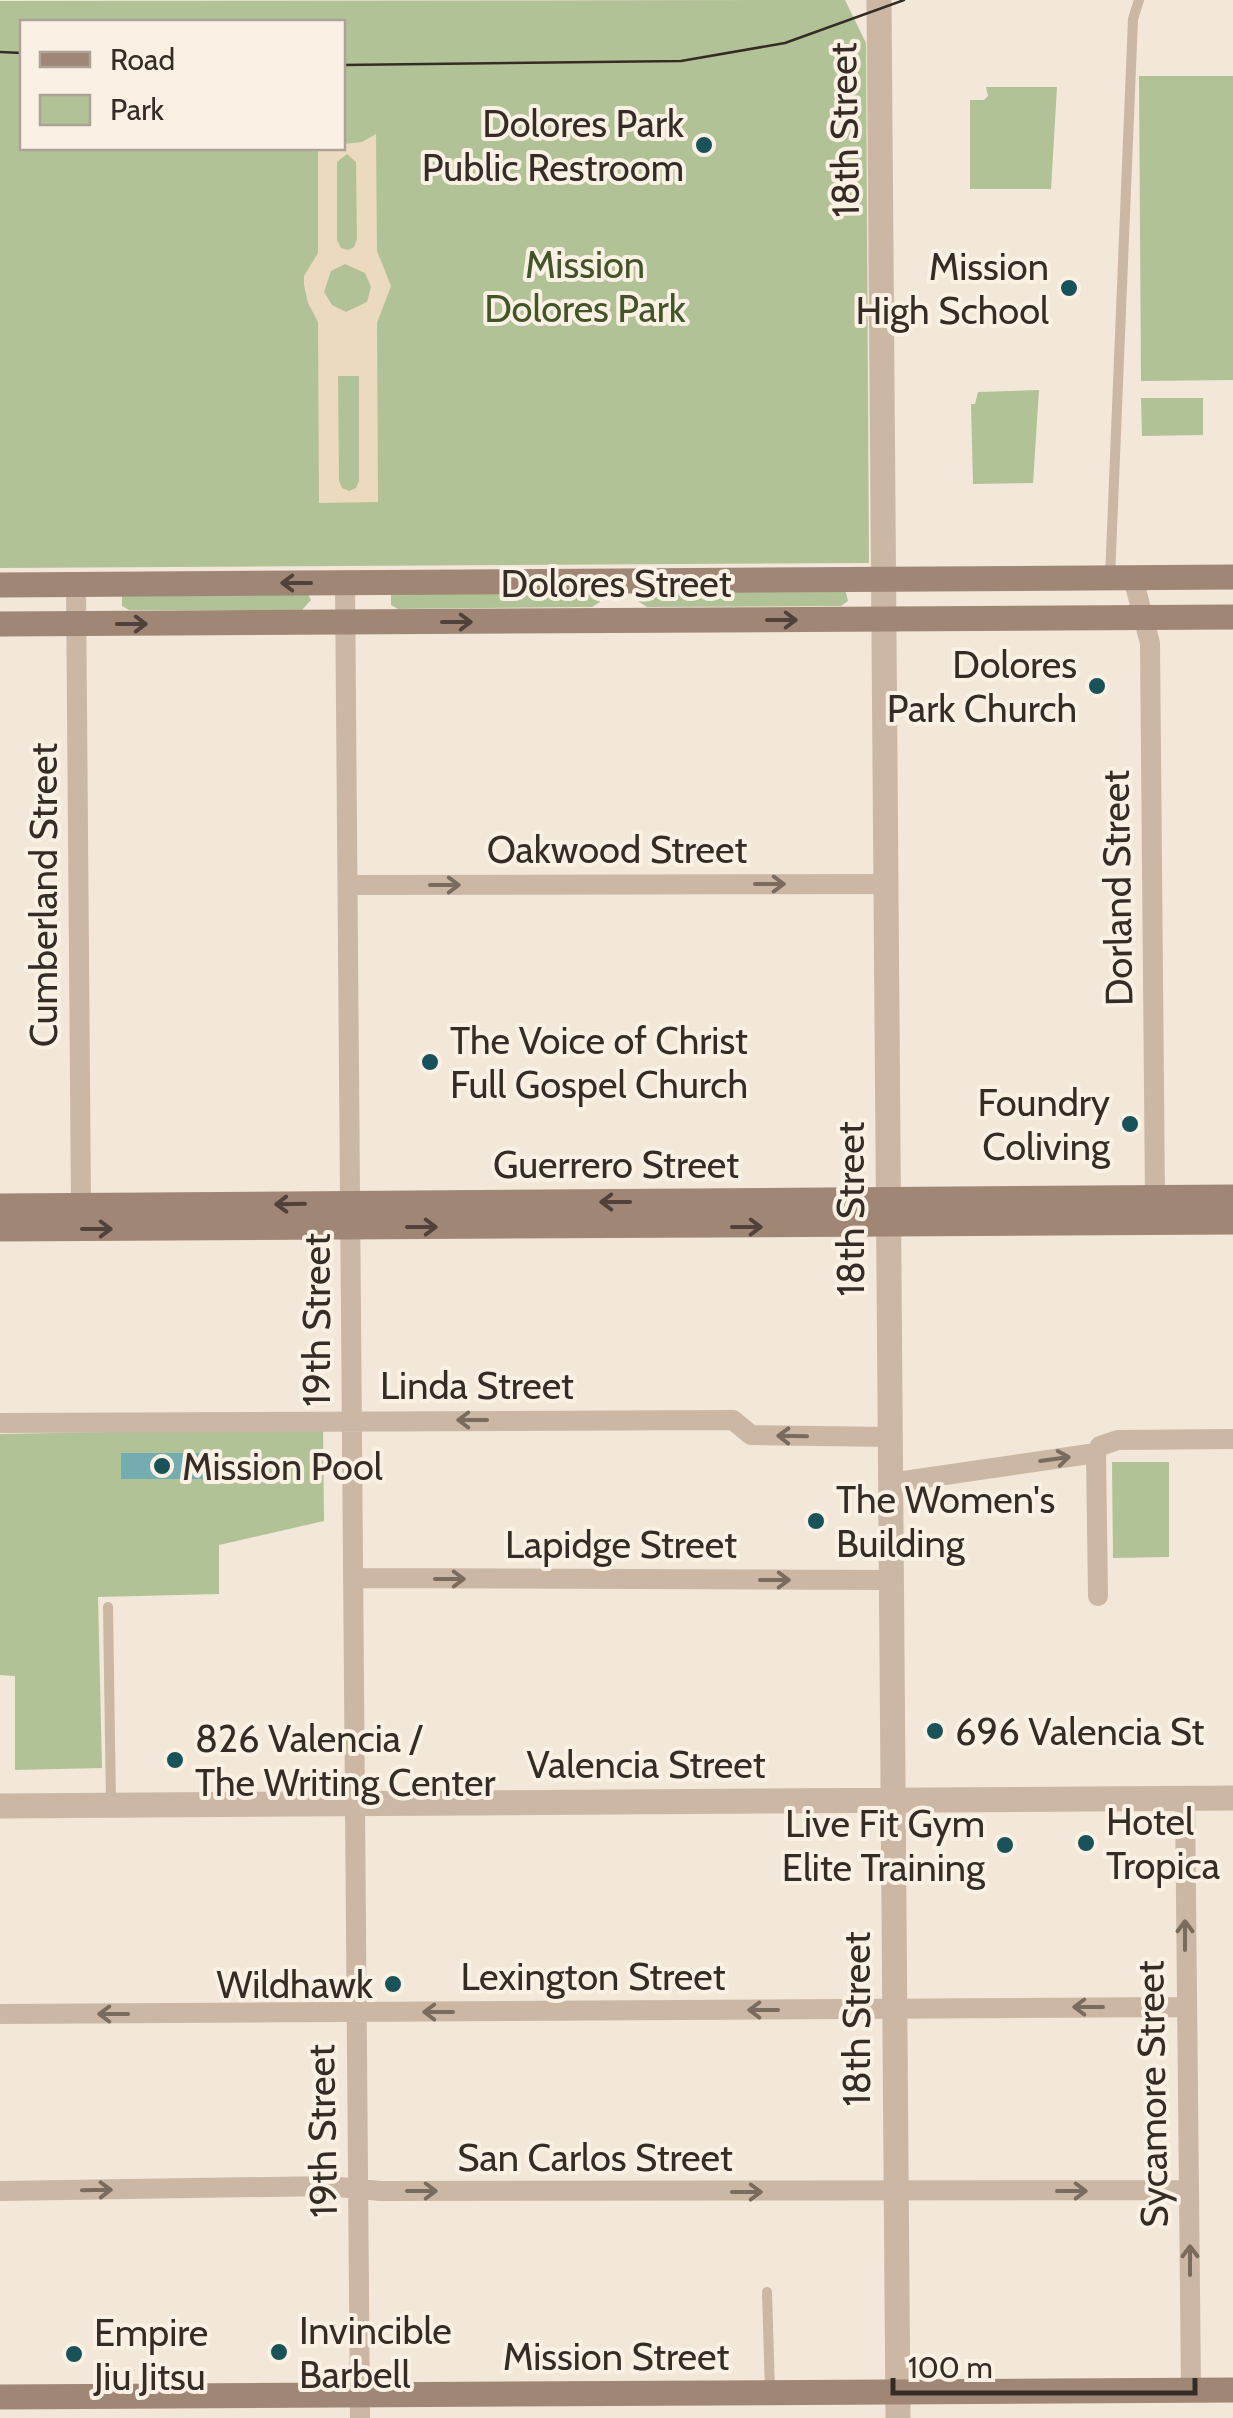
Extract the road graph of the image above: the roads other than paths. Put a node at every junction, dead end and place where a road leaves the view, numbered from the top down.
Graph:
1 (879, 0) edge
2 (1139, 0) edge
3 (1233, 577) edge
4 (1122, 578) junction
5 (884, 579) junction
6 (620, 581) junction
7 (346, 582) junction
8 (76, 584) junction
9 (0, 585) edge
10 (1233, 616) edge
11 (1143, 617) junction
12 (884, 619) junction
13 (620, 620) junction
14 (344, 622) junction
15 (0, 624) edge
16 (76, 624) junction
17 (886, 884) junction
18 (348, 885) junction
19 (1233, 1197) edge
20 (1155, 1199) junction
21 (0, 1206) edge
22 (80, 1206) junction
23 (888, 1214) junction
24 (350, 1215) junction
25 (1233, 1222) edge
26 (0, 1230) edge
27 (351, 1420) junction
28 (0, 1423) edge
29 (889, 1437) junction
30 (1233, 1439) edge
31 (1096, 1453) junction
32 (890, 1483) junction
33 (352, 1578) junction
34 (890, 1580) junction
35 (1098, 1596) dead end
36 (108, 1607) dead end
37 (1184, 1798) junction
38 (1233, 1798) edge
39 (892, 1800) junction
40 (354, 1804) junction
41 (0, 1806) edge
42 (110, 1806) junction
43 (1186, 2006) junction
44 (893, 2009) junction
45 (355, 2012) junction
46 (0, 2014) edge
47 (359, 2189) junction
48 (1190, 2190) junction
49 (0, 2191) edge
50 (894, 2192) junction
51 (767, 2292) dead end
52 (1191, 2390) junction
53 (1233, 2390) edge
54 (770, 2392) junction
55 (898, 2392) junction
56 (0, 2397) edge
57 (360, 2406) edge
58 (898, 2418) edge

1 - 5 street, 18th Street
2 - 4 lane
3 - 4 main road, Dolores Street
4 - 5 main road, Dolores Street
4 - 11 street, Dorland Street
5 - 6 main road, Dolores Street
5 - 12 street, 18th Street
6 - 7 main road, Dolores Street
6 - 13 main road
7 -> 8 main road, Dolores Street
7 - 14 street, 19th Street
8 - 9 main road, Dolores Street
8 - 16 street, Cumberland Street
10 - 11 main road, Dolores Street
11 - 12 main road, Dolores Street
11 - 20 street, Dorland Street
13 -> 12 main road, Dolores Street
12 - 17 street, 18th Street
14 -> 13 main road, Dolores Street
16 -> 14 main road, Dolores Street
14 - 18 street, 19th Street
15 - 16 main road, Dolores Street
16 - 22 street, Cumberland Street
18 -> 17 street, Oakwood Street
17 - 23 street, 18th Street
18 - 24 street, 19th Street
19 - 20 main road, Guerrero Street
20 - 23 main road, Guerrero Street
21 - 22 main road, Guerrero Street
24 -> 22 main road, Guerrero Street
23 - 24 main road, Guerrero Street
23 - 25 main road, Guerrero Street
23 - 29 street, 18th Street
26 -> 24 main road, Guerrero Street
24 - 27 street, 19th Street
27 - 28 street, Linda Street
29 -> 27 street, Linda Street
27 - 33 street, 19th Street
29 - 32 street, 18th Street
30 - 31 street
32 -> 31 street
31 - 35 street
32 - 34 street, 18th Street
33 -> 34 street, Lapidge Street
33 - 40 street, 19th Street
34 - 39 street, 18th Street
36 - 42 lane
37 - 38 street, Valencia Street
37 - 39 street, Valencia Street
43 -> 37 street, Sycamore Street
39 - 40 street, Valencia Street
39 - 44 street, 18th Street
40 - 42 street, Valencia Street
40 - 45 street, 19th Street
41 - 42 street, Valencia Street
43 -> 44 street, Lexington Street
43 - 48 street, Sycamore Street
44 -> 45 street, Lexington Street
44 - 50 street, 18th Street
45 -> 46 street, Lexington Street
45 - 47 street, 19th Street
49 -> 47 street, San Carlos Street
47 -> 50 street, San Carlos Street
47 - 57 street, 19th Street
50 -> 48 street, San Carlos Street
52 -> 48 street, Sycamore Street
50 - 55 street, 18th Street
51 - 54 lane
52 - 53 main road, Mission Street
52 - 55 main road, Mission Street
54 - 55 main road, Mission Street
54 - 57 main road, Mission Street
55 - 58 street, 18th Street
56 - 57 main road, Mission Street

